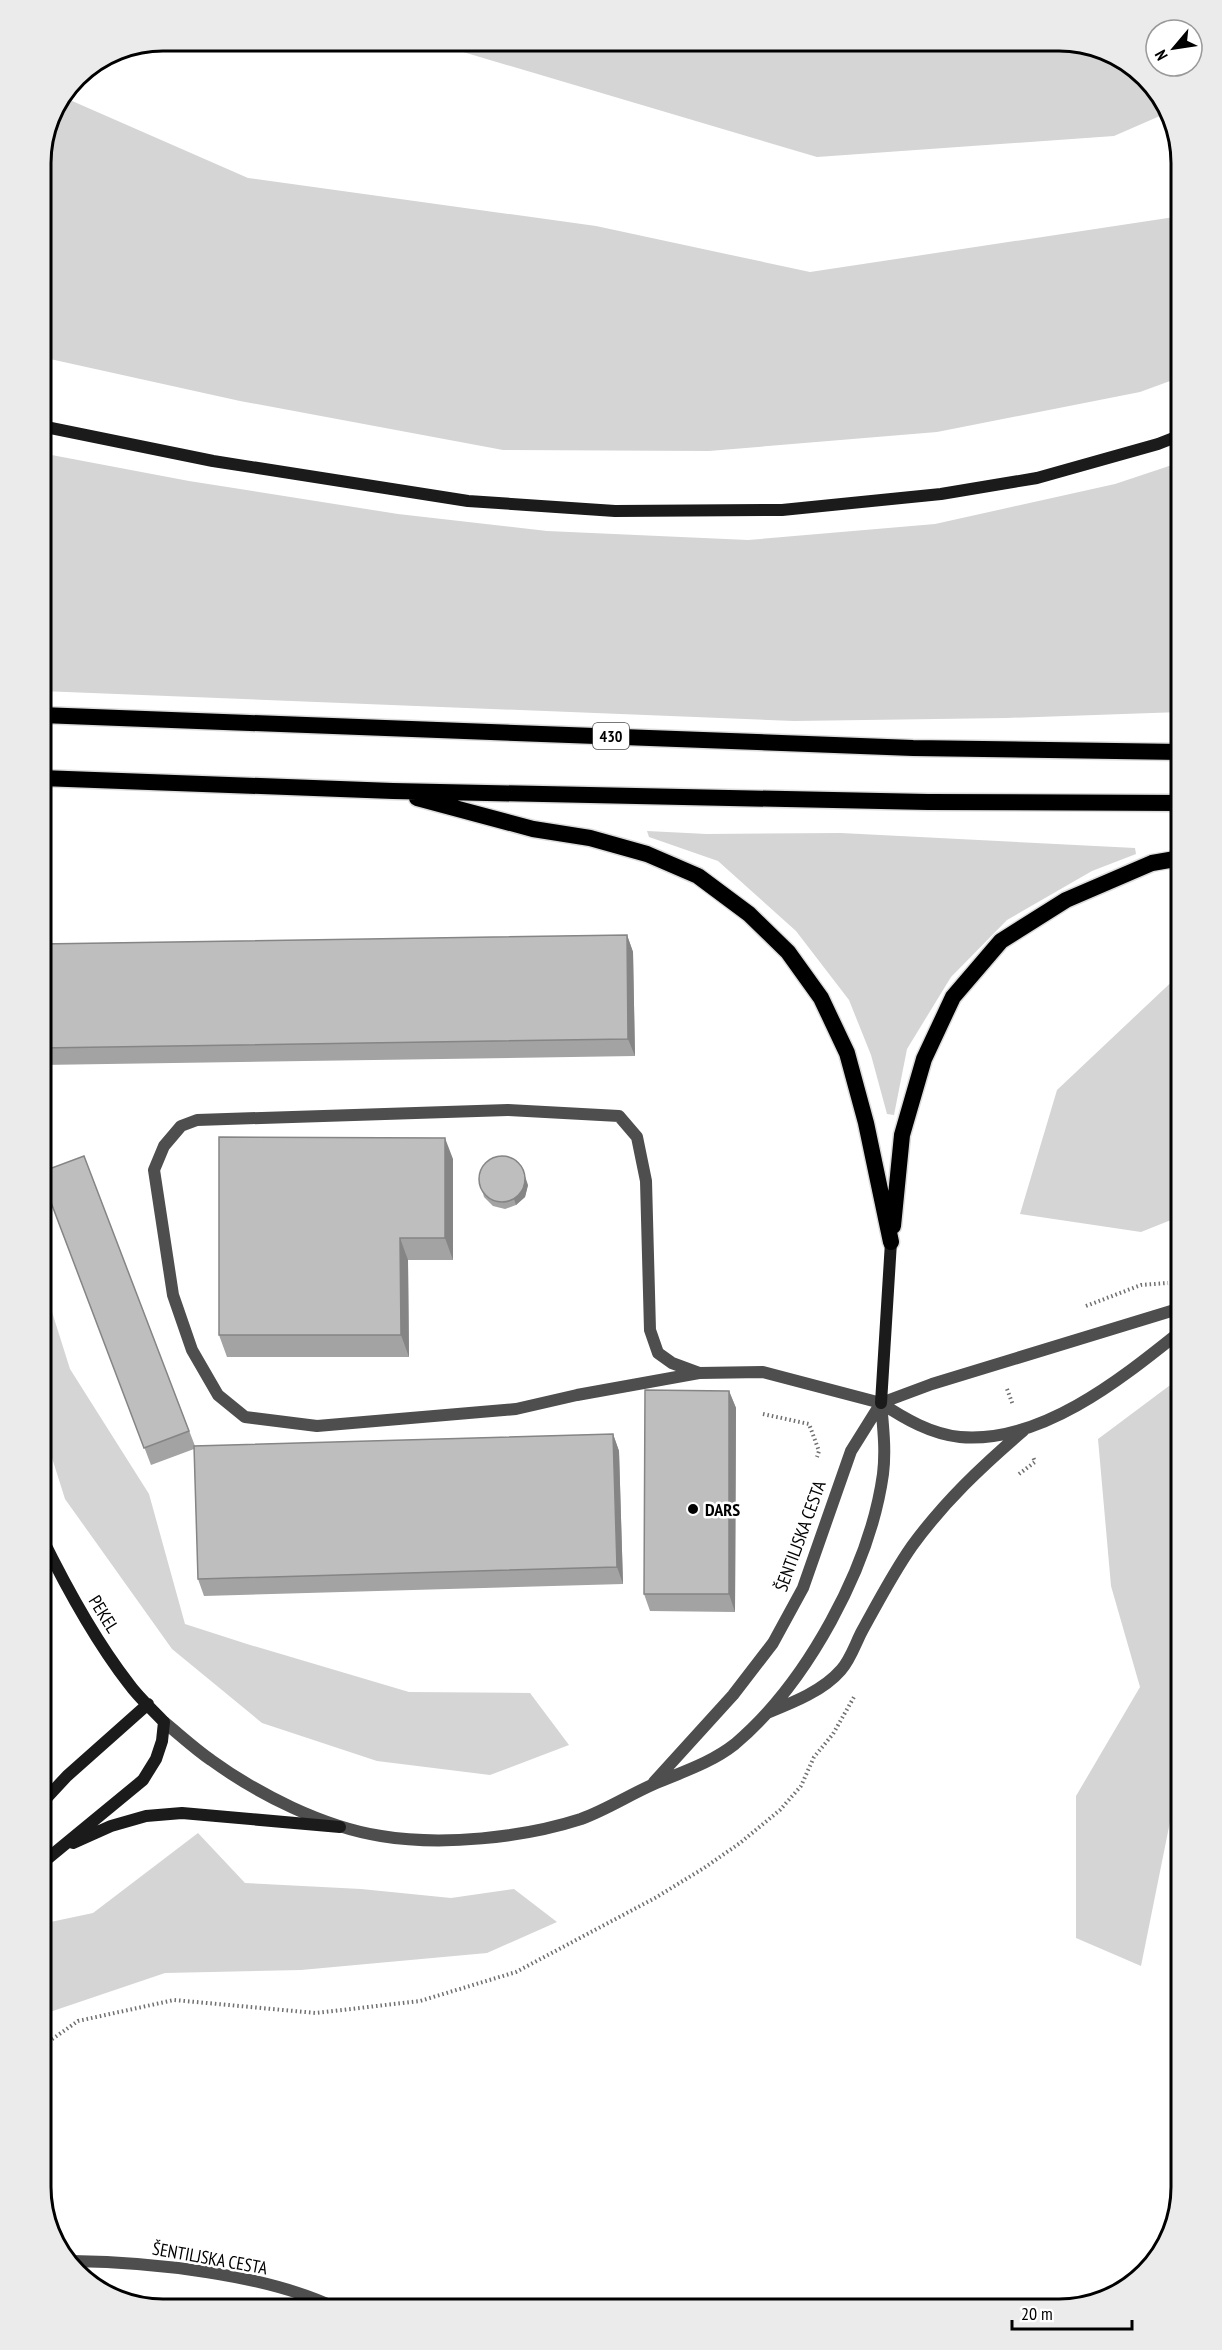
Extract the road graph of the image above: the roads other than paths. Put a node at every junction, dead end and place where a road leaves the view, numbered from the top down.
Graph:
1 (51, 428) edge
2 (1171, 439) edge
3 (51, 715) edge
4 (1171, 752) edge
5 (51, 778) edge
6 (393, 791) junction
7 (1171, 803) edge
8 (1171, 860) edge
9 (891, 1242) junction
10 (1171, 1311) edge
11 (1171, 1339) edge
12 (699, 1372) junction
13 (881, 1403) junction
14 (1023, 1431) junction
15 (51, 1556) edge
16 (148, 1704) junction
17 (765, 1714) junction
18 (164, 1722) junction
19 (651, 1785) junction
20 (51, 1793) edge
21 (340, 1827) junction
22 (58, 1850) junction
23 (51, 1855) edge
24 (80, 2261) edge
25 (310, 2299) edge

1 - 2 main road
3 - 4 highway, 430
5 - 6 highway
6 - 7 highway
6 - 9 highway
8 - 9 highway
9 - 13 main road
10 - 13 street
11 - 14 street
12 - 12 street
12 - 13 street
13 - 14 street
13 - 17 street, ŠENTILJSKA CESTA
13 - 19 street, ŠENTILJSKA CESTA
14 - 17 street
15 - 16 main road, PEKEL
16 - 18 main road, PEKEL
16 - 20 main road
17 - 19 street, ŠENTILJSKA CESTA
18 - 21 street, ŠENTILJSKA CESTA
18 - 22 main road
19 - 21 street, ŠENTILJSKA CESTA
21 - 22 main road
22 - 23 main road
24 - 25 street, ŠENTILJSKA CESTA

